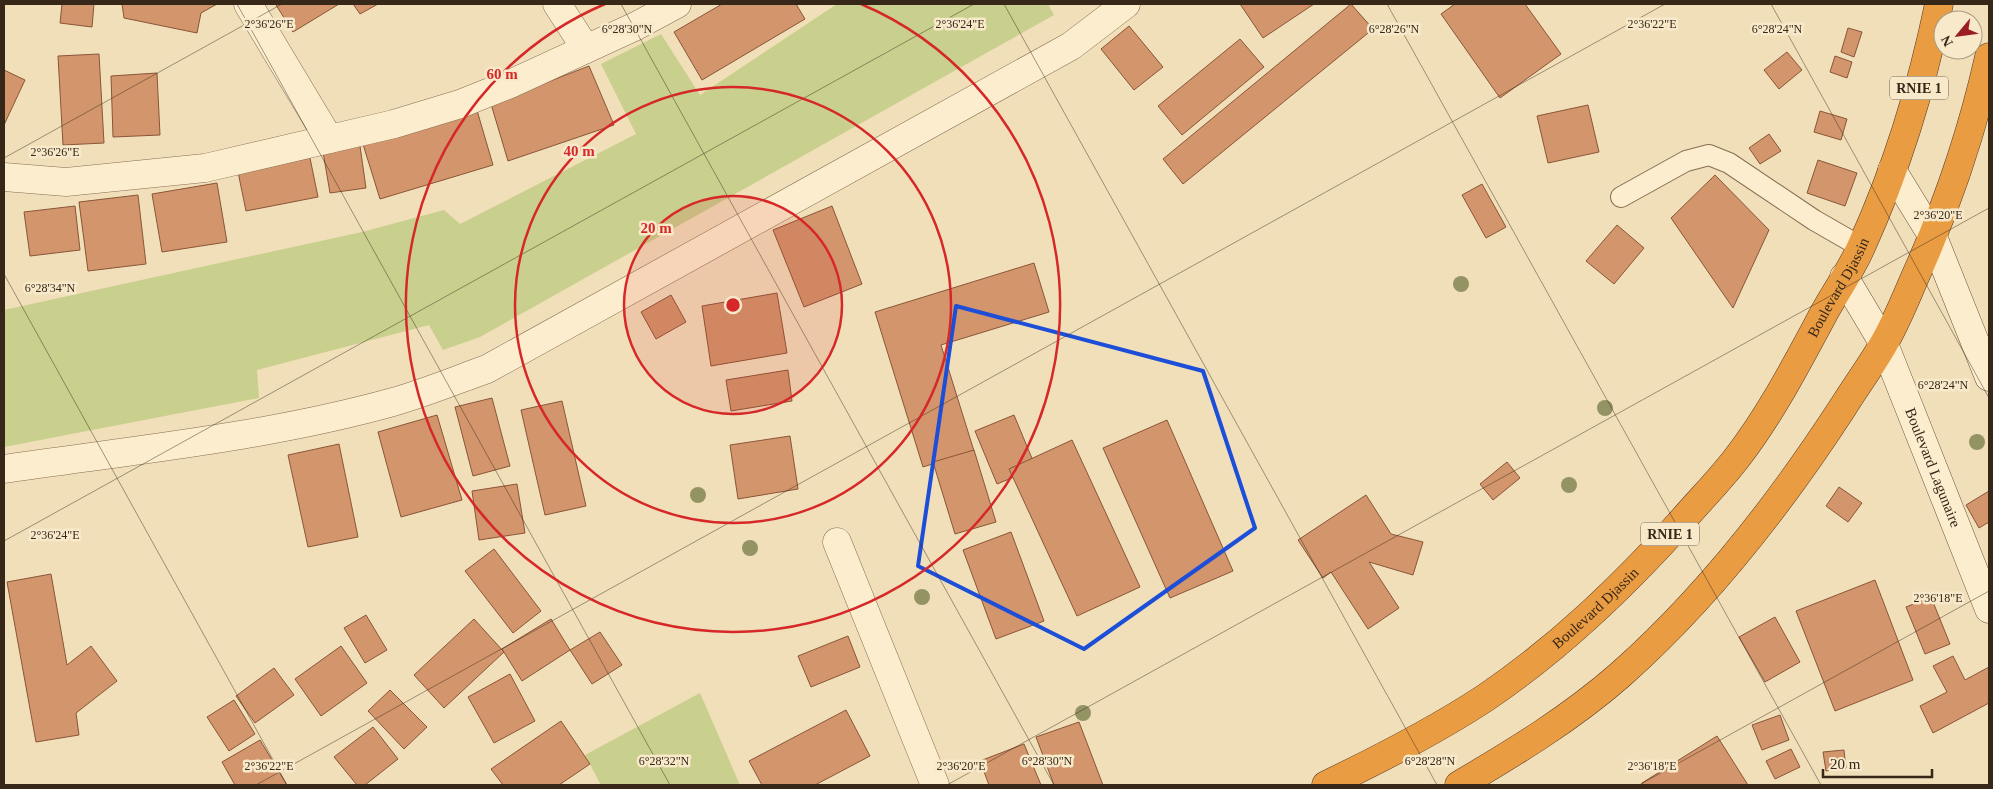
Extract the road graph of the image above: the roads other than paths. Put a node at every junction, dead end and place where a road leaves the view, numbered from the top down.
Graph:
1 (248, 4) edge
2 (557, 4) edge
3 (677, 4) edge
4 (1126, 4) edge
5 (1939, 4) edge
6 (586, 49) junction
7 (1989, 57) edge
8 (329, 139) junction
9 (1892, 170) junction
10 (4, 176) edge
11 (1621, 197) dead end
12 (1933, 237) junction
13 (1861, 247) junction
14 (1844, 277) junction
15 (1884, 344) junction
16 (1989, 376) edge
17 (4, 469) edge
18 (837, 542) dead end
19 (1989, 609) edge
20 (935, 785) edge
21 (1326, 785) edge
22 (1459, 785) edge

1 - 8 street
2 - 6 street
3 - 6 street
4 - 17 street
5 - 9 highway, RNIE 1
6 - 8 street
7 - 12 highway
8 - 10 street
9 - 12 street
9 - 13 highway, Boulevard Djassin / RNIE 1
11 - 13 lane
12 - 15 highway
12 - 16 street
13 - 14 highway, Boulevard Djassin / RNIE 1
14 - 15 street, Boulevard Lagunaire
14 - 21 highway, Boulevard Djassin / RNIE 1
15 - 19 street, Boulevard Lagunaire
15 - 22 highway
18 - 20 street

